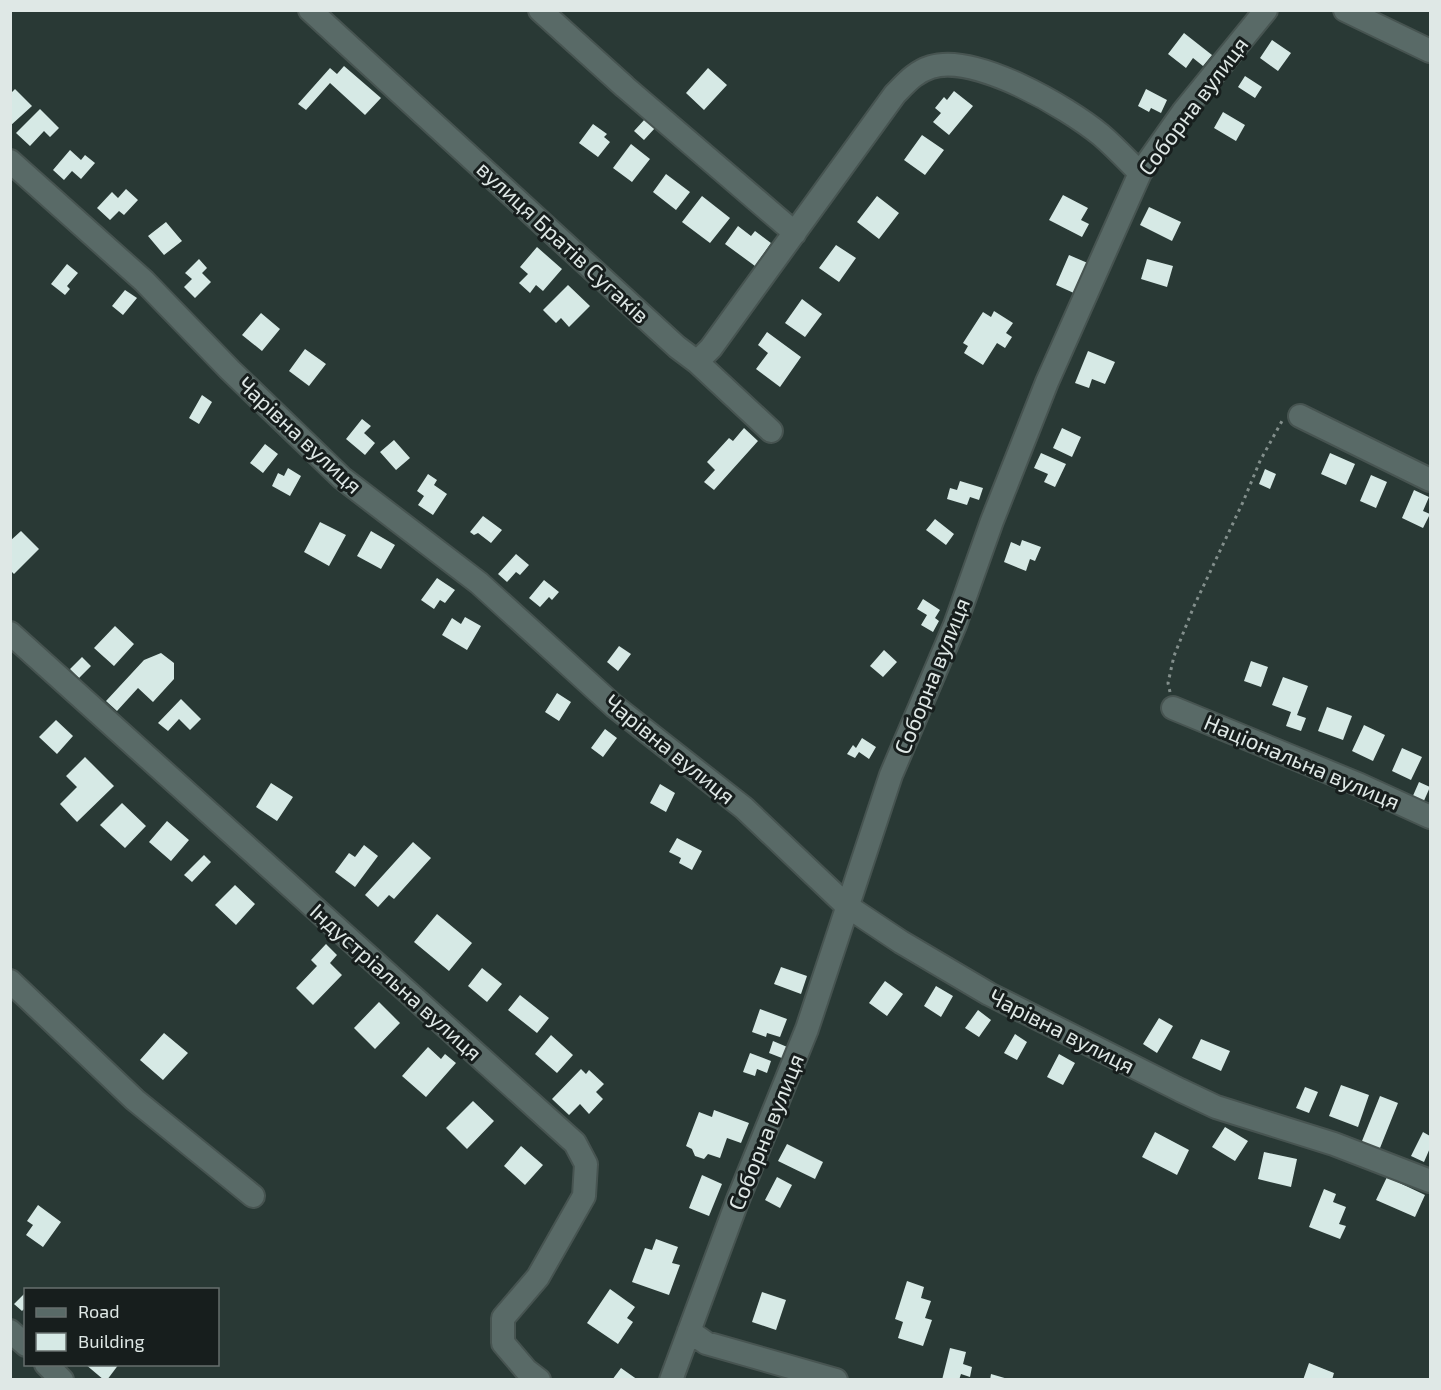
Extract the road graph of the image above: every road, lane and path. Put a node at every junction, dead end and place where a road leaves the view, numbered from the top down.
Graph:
1 (310, 10) edge
2 (540, 10) edge
3 (1266, 10) edge
4 (1345, 10) edge
5 (1431, 51) edge
6 (10, 161) edge
7 (1140, 173) junction
8 (795, 233) junction
9 (697, 363) junction
10 (1300, 416) joint
11 (771, 431) dead end
12 (1431, 480) edge
13 (14, 643) edge
14 (1173, 708) joint
15 (1431, 817) edge
16 (848, 906) junction
17 (10, 981) edge
18 (1431, 1181) edge
19 (253, 1196) dead end
20 (689, 1330) junction
21 (10, 1331) edge
22 (24, 1343) edge
23 (47, 1366) edge
24 (62, 1380) edge
25 (539, 1380) edge
26 (671, 1380) edge
27 (836, 1380) edge

1 - 9 street, вулиця Братів Сугаків
2 - 8 street
3 - 7 street, Соборна вулиця
4 - 5 street
6 - 16 street, Чарівна вулиця
7 - 8 street
7 - 16 street, Соборна вулиця
8 - 9 street
9 - 11 street, вулиця Братів Сугаків
10 - 12 street
10 - 14 path
13 - 25 street, Індустріальна вулиця
14 - 15 street, Національна вулиця
16 - 18 street, Чарівна вулиця
16 - 20 street, Соборна вулиця
17 - 19 street
20 - 26 street, Соборна вулиця
20 - 27 street
21 - 22 street
23 - 24 street

